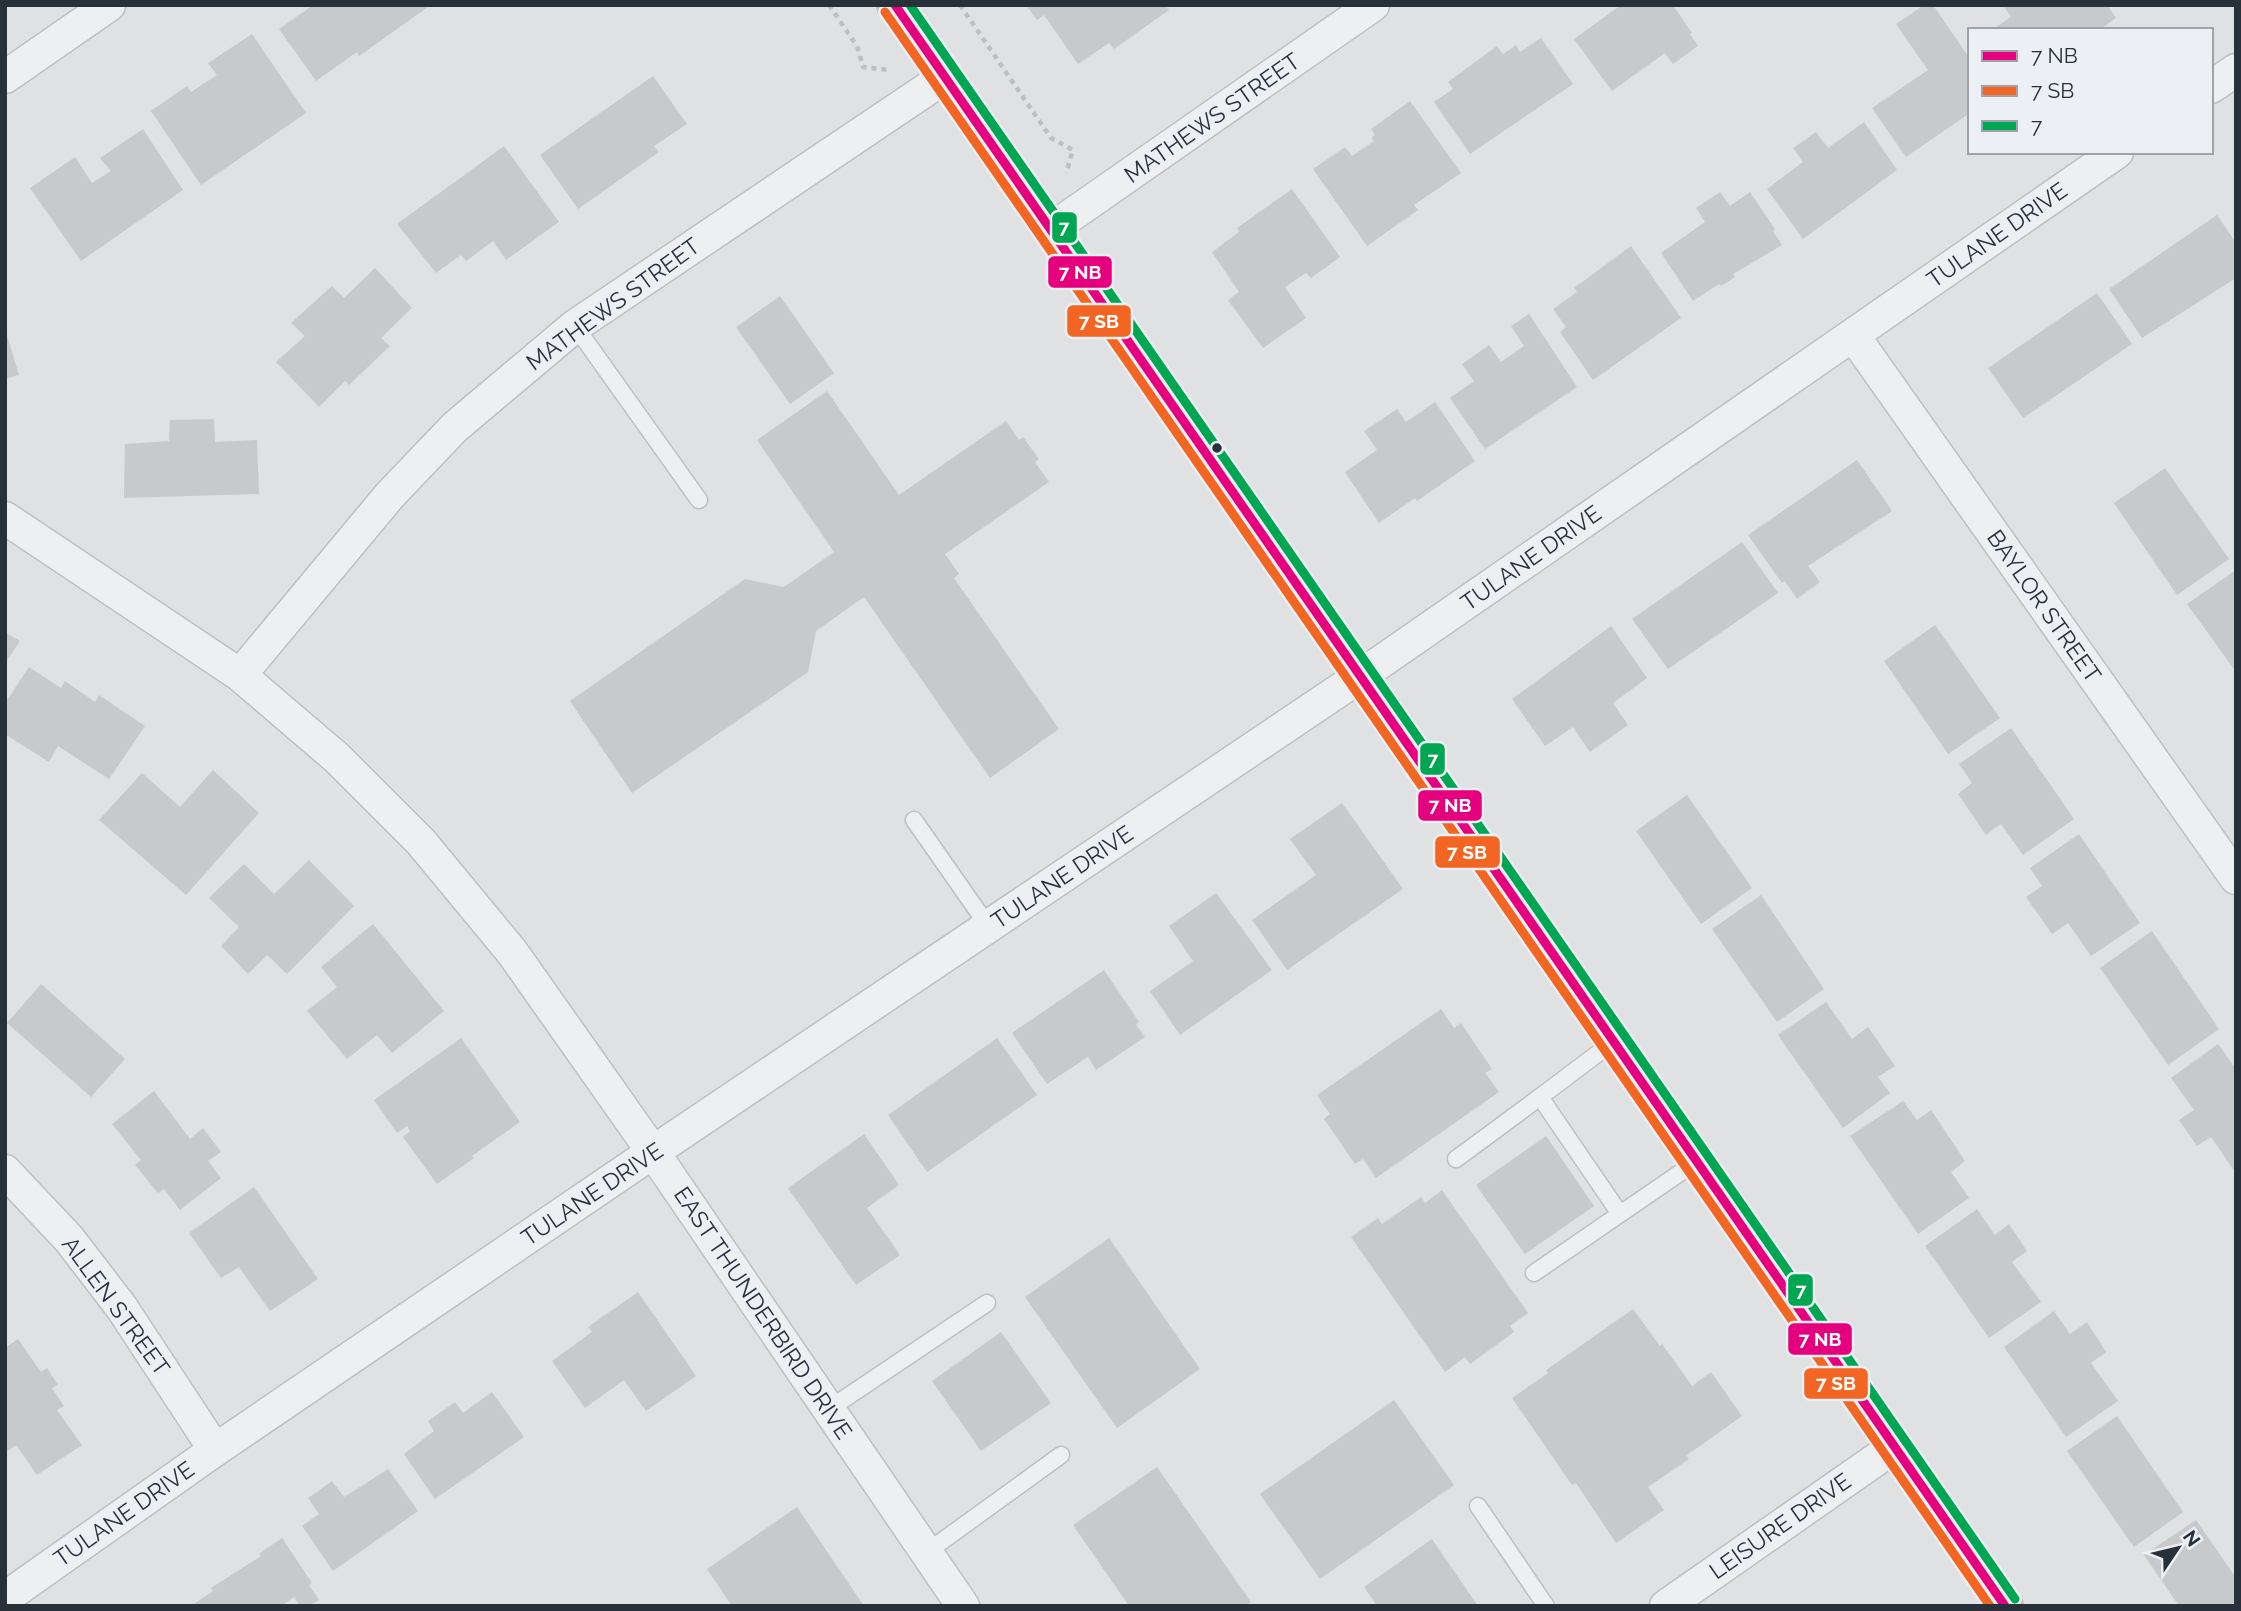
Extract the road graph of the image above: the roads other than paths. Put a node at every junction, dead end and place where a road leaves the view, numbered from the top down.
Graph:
1 (110, 5) edge
2 (895, 5) edge
3 (1373, 5) edge
4 (2236, 70) edge
5 (5, 77) edge
6 (945, 77) junction
7 (2213, 86) edge
8 (2114, 154) edge
9 (1050, 230) junction
10 (575, 326) junction
11 (1853, 335) junction
12 (699, 500) dead end
13 (5, 518) edge
14 (240, 675) junction
15 (1359, 677) junction
16 (914, 820) dead end
17 (2236, 878) edge
18 (988, 926) junction
19 (1613, 1042) junction
20 (1540, 1097) junction
21 (653, 1152) junction
22 (1456, 1159) dead end
23 (1696, 1162) junction
24 (5, 1171) edge
25 (1620, 1214) junction
26 (1534, 1273) dead end
27 (987, 1303) dead end
28 (829, 1409) junction
29 (1894, 1447) junction
30 (215, 1450) junction
31 (1061, 1455) dead end
32 (1478, 1506) dead end
33 (927, 1552) junction
34 (5, 1598) edge
35 (963, 1606) edge
36 (1546, 1606) edge
37 (1665, 1606) edge
38 (2005, 1606) edge

1 - 5 street
2 - 6 main road
3 - 9 street, MATHEWS STREET
4 - 7 street
6 - 9 main road
6 - 10 street, MATHEWS STREET
8 - 11 street, TULANE DRIVE
9 - 15 main road
10 - 12 lane
10 - 14 street, MATHEWS STREET
11 - 15 street, TULANE DRIVE
11 - 17 street, BAYLOR STREET
13 - 14 street, EAST THUNDERBIRD DRIVE
14 - 21 street, EAST THUNDERBIRD DRIVE
15 - 18 street, TULANE DRIVE
15 - 19 main road
16 - 18 lane
18 - 21 street, TULANE DRIVE
19 - 20 lane
19 - 23 main road
20 - 22 lane
20 - 25 lane
21 - 28 street, EAST THUNDERBIRD DRIVE
21 - 30 street, TULANE DRIVE
23 - 25 lane
23 - 29 main road
24 - 30 street, ALLEN STREET
25 - 26 lane
27 - 28 lane
28 - 33 street, EAST THUNDERBIRD DRIVE
29 - 37 street, LEISURE DRIVE
29 - 38 main road
30 - 34 street, TULANE DRIVE
31 - 33 lane
32 - 36 lane
33 - 35 street, EAST THUNDERBIRD DRIVE

